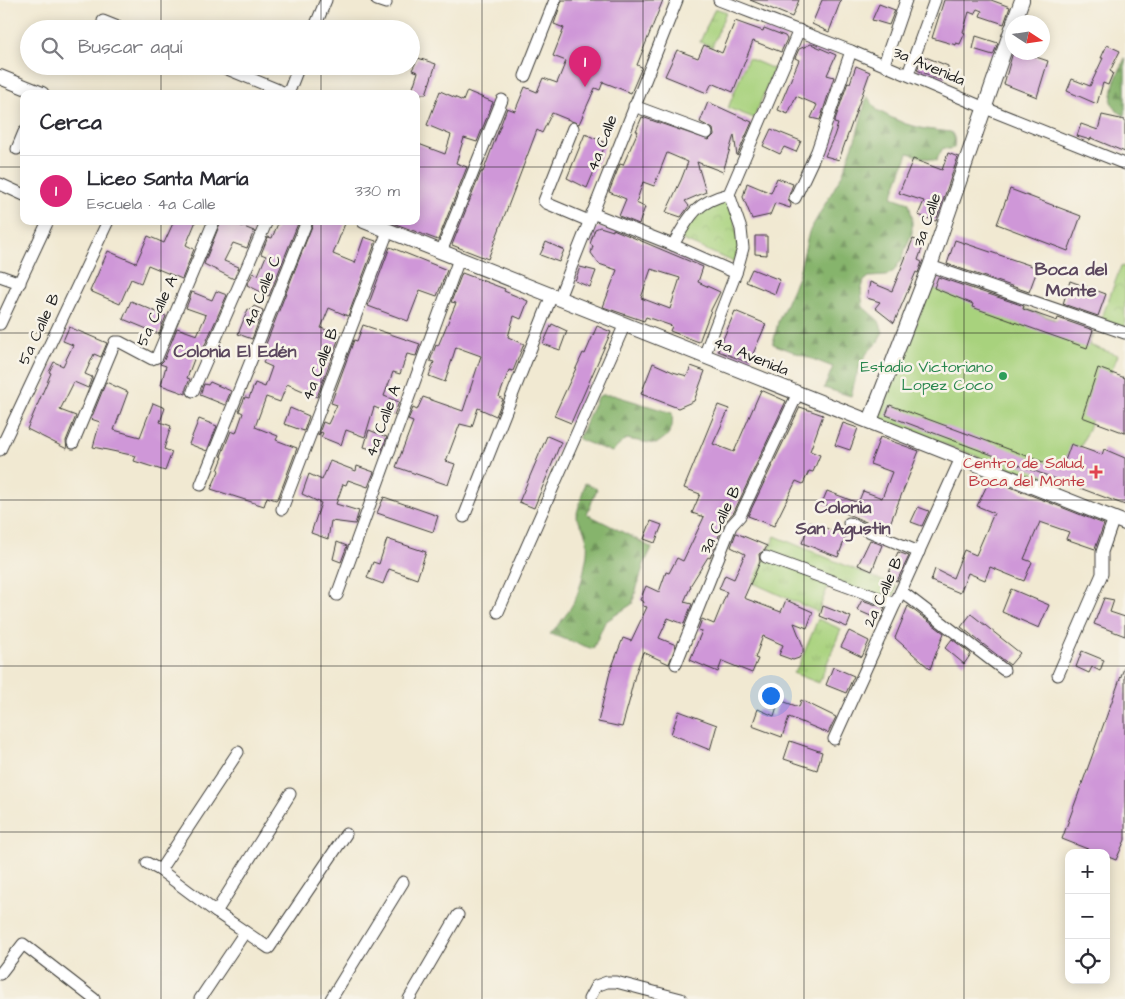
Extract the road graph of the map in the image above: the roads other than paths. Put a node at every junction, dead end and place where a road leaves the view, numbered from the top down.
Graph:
1 (326, 0) edge
2 (555, 0) edge
3 (677, 0) edge
4 (719, 0) edge
5 (906, 0) edge
6 (935, 0) edge
7 (1022, 0) edge
8 (1017, 15) edge
9 (318, 20) edge
10 (799, 30) junction
11 (1005, 49) edge
12 (851, 50) junction
13 (884, 64) junction
14 (908, 74) junction
15 (242, 75) edge
16 (295, 75) edge
17 (525, 76) dead end
18 (0, 77) edge
19 (32, 90) edge
20 (278, 90) edge
21 (290, 90) edge
22 (502, 100) dead end
23 (634, 106) junction
24 (985, 108) junction
25 (573, 128) dead end
26 (707, 133) dead end
27 (20, 142) edge
28 (17, 149) dead end
29 (1125, 164) edge
30 (0, 184) edge
31 (20, 193) edge
32 (729, 194) junction
33 (795, 198) dead end
34 (591, 217) junction
35 (46, 225) edge
36 (106, 225) edge
37 (212, 225) edge
38 (265, 225) edge
39 (305, 225) edge
40 (374, 225) edge
41 (388, 231) junction
42 (673, 244) junction
43 (441, 252) junction
44 (459, 258) junction
45 (930, 266) junction
46 (736, 273) junction
47 (0, 276) edge
48 (20, 284) junction
49 (555, 297) junction
50 (0, 324) edge
51 (625, 324) junction
52 (1125, 333) edge
53 (704, 356) junction
54 (193, 391) dead end
55 (798, 393) junction
56 (870, 422) junction
57 (73, 443) dead end
58 (0, 450) edge
59 (961, 458) junction
60 (201, 485) dead end
61 (282, 509) dead end
62 (464, 517) dead end
63 (1120, 520) edge
64 (849, 523) dead end
65 (919, 552) junction
66 (766, 557) dead end
67 (901, 591) junction
68 (337, 595) dead end
69 (895, 604) junction
70 (498, 612) dead end
71 (676, 664) dead end
72 (1004, 670) dead end
73 (1058, 675) dead end
74 (834, 739) dead end
75 (238, 752) dead end
76 (290, 794) dead end
77 (346, 834) dead end
78 (147, 863) dead end
79 (160, 870) junction
80 (404, 882) dead end
81 (216, 912) junction
82 (458, 915) dead end
83 (245, 932) junction
84 (0, 974) edge
85 (94, 999) edge
86 (200, 999) edge
87 (331, 999) edge
88 (409, 999) edge
89 (588, 999) edge
90 (681, 999) edge

1 - 9 street
2 - 17 street
3 - 23 street, 4a Calle
4 - 10 street, 3a Avenida
5 - 13 street
6 - 14 street
7 - 8 street
10 - 12 street, 3a Avenida
10 - 32 street
11 - 24 street, 3a Calle
12 - 13 street, 3a Avenida
12 - 33 street
13 - 14 street, 3a Avenida
14 - 24 street, 3a Avenida
15 - 20 street
16 - 21 street
18 - 19 street
22 - 43 street
23 - 26 street
23 - 34 street, 4a Calle
24 - 29 street, 3a Avenida
24 - 45 street, 3a Calle
25 - 34 street
27 - 28 street
30 - 31 street
32 - 42 street
32 - 46 street
34 - 42 street
34 - 49 street, 4a Calle
35 - 48 street
36 - 58 street, 5a Calle B
37 - 57 street, 5a Calle A
38 - 54 street
39 - 60 street, 4a Calle C
40 - 41 street, 4a Avenida
41 - 43 street, 4a Avenida
41 - 61 street, 4a Calle B
42 - 46 street
43 - 44 street, 4a Avenida
44 - 49 street, 4a Avenida
44 - 68 street, 4a Calle A
45 - 52 street
45 - 56 street, 3a Calle
46 - 53 street
47 - 48 street
48 - 50 street
49 - 51 street, 4a Avenida
49 - 62 street, 4a Calle
51 - 53 street, 4a Avenida
51 - 70 street
53 - 55 street, 4a Avenida
55 - 56 street, 4a Avenida
55 - 71 street, 3a Calle B
56 - 59 street, 4a Avenida
59 - 63 street, 4a Avenida
59 - 65 street, 2a Calle B
63 - 73 street
64 - 65 street
65 - 67 street, 2a Calle B
66 - 69 street
67 - 69 street, 2a Calle B
67 - 72 street
69 - 74 street, 2a Calle B
75 - 79 street
76 - 81 street
77 - 83 street
78 - 79 street
79 - 81 street
80 - 87 street
81 - 83 street
82 - 88 street
83 - 86 street
84 - 85 street
89 - 90 street

